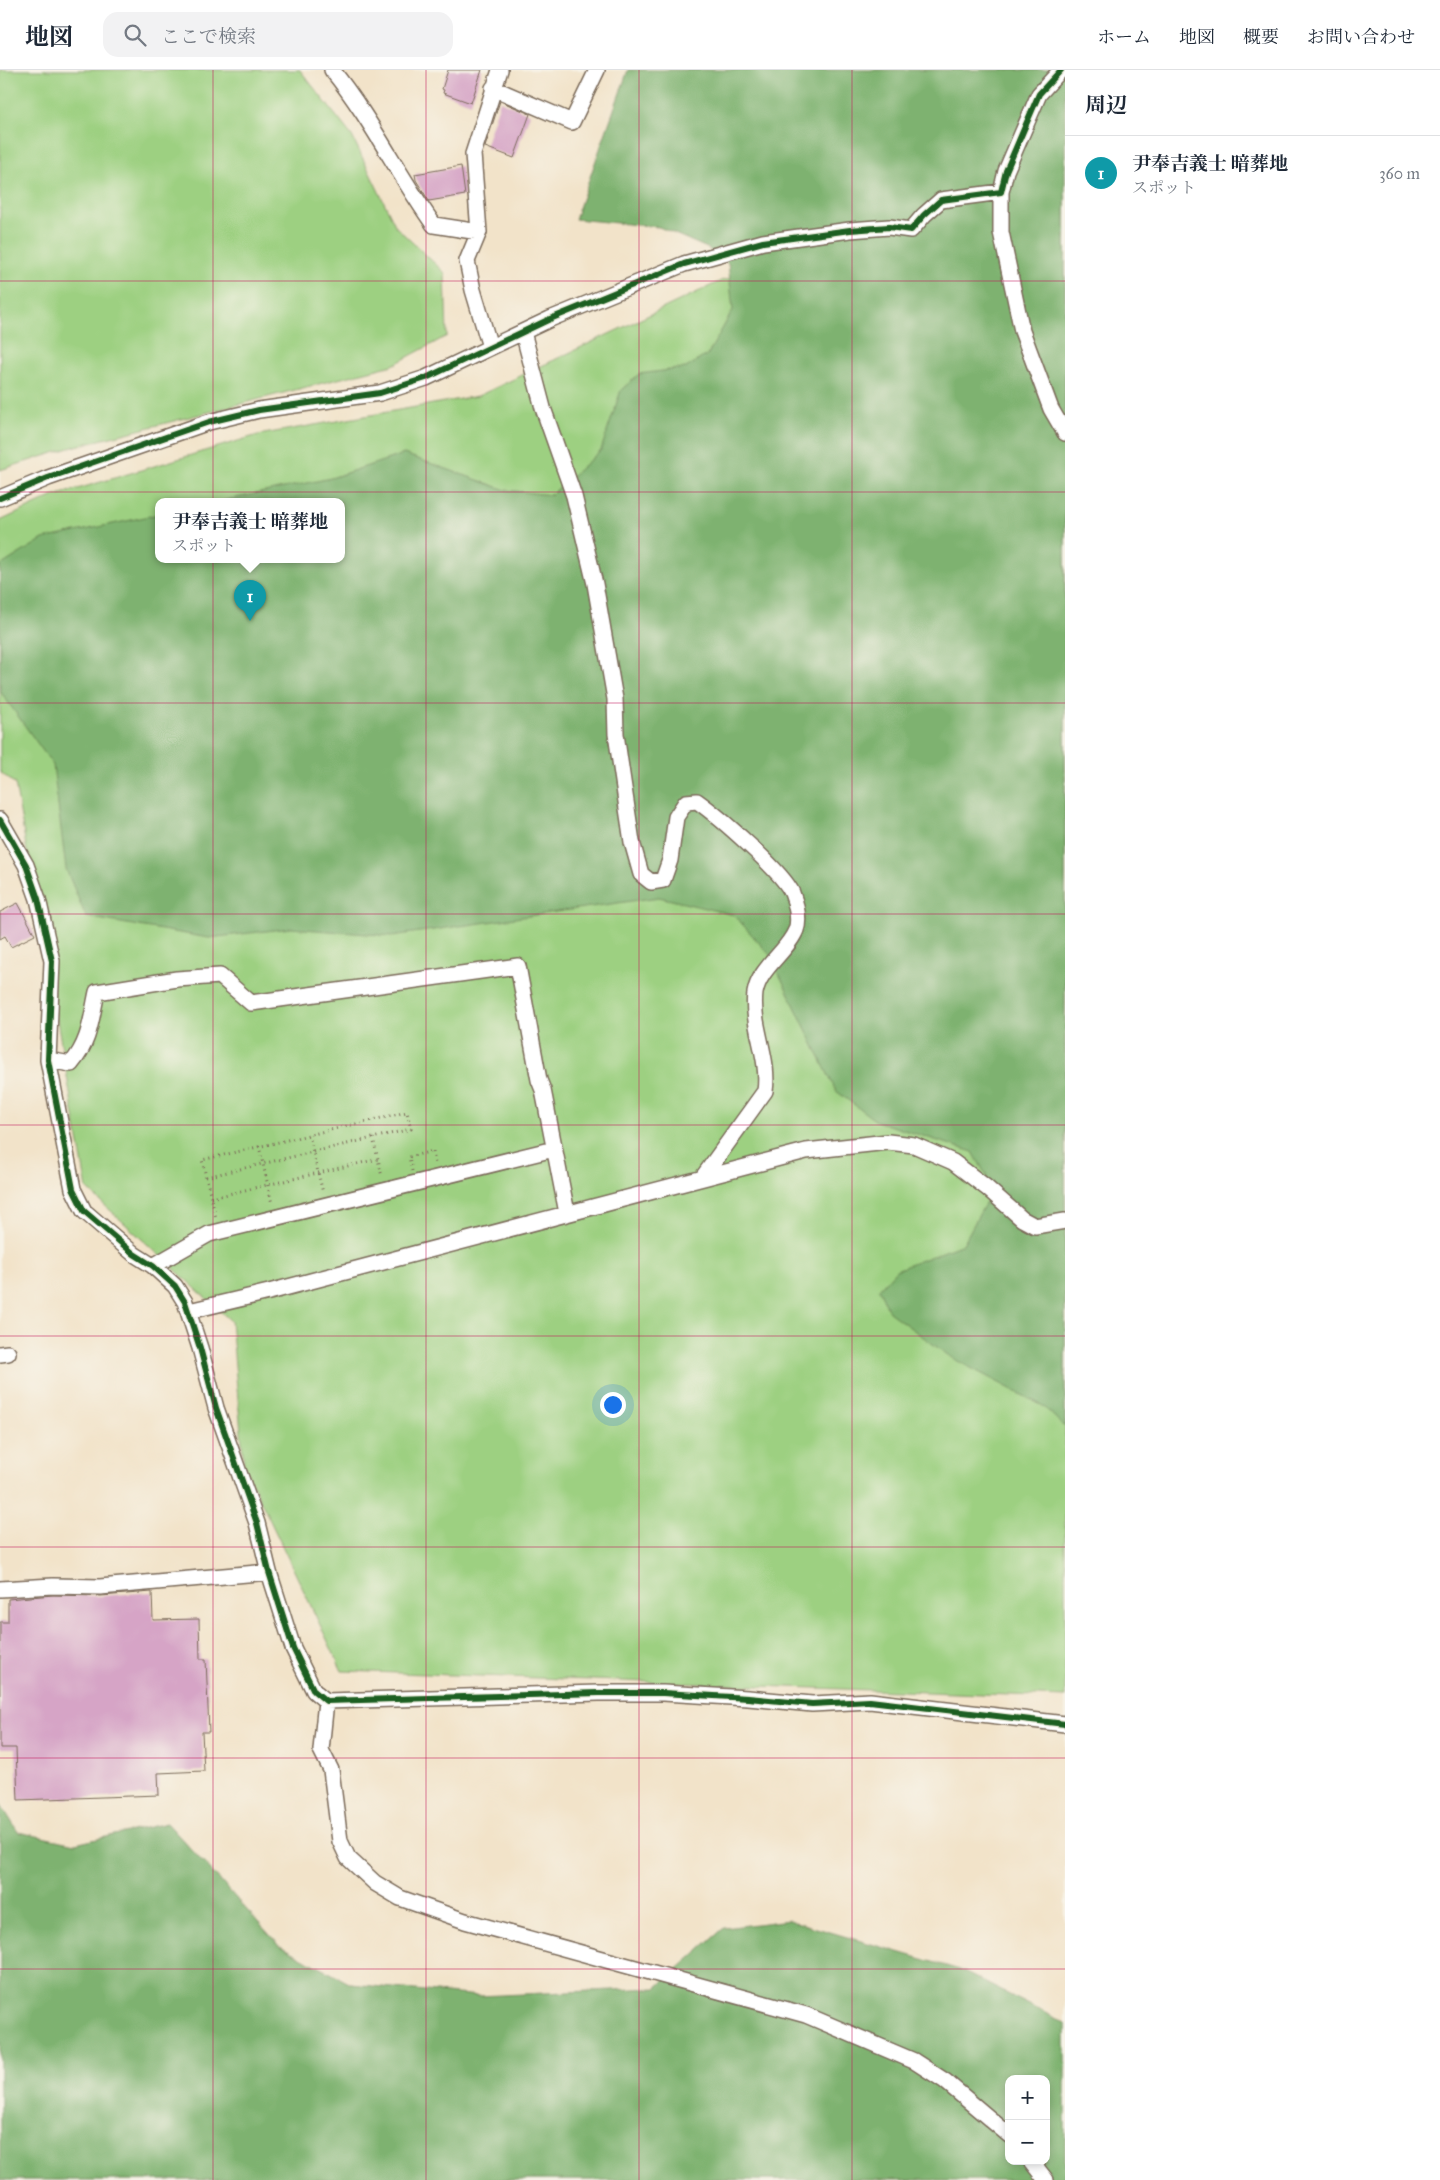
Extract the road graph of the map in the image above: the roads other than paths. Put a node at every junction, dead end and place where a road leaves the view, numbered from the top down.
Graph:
1 (332, 70) edge
2 (500, 70) edge
3 (596, 70) edge
4 (1061, 70) edge
5 (494, 88) junction
6 (1001, 192) junction
7 (479, 232) junction
8 (523, 332) junction
9 (490, 347) junction
10 (1065, 433) edge
11 (0, 498) edge
12 (0, 820) edge
13 (5, 838) edge
14 (48, 1060) junction
15 (554, 1149) junction
16 (704, 1177) junction
17 (567, 1213) junction
18 (1065, 1221) edge
19 (153, 1266) junction
20 (189, 1311) junction
21 (269, 1572) junction
22 (0, 1589) edge
23 (326, 1701) junction
24 (1065, 1724) edge
25 (1005, 2132) edge
26 (1034, 2165) edge
27 (1046, 2180) edge

1 - 7 street
2 - 5 street
3 - 5 street
4 - 6 street
5 - 7 street
6 - 8 street
6 - 10 street
7 - 9 street
8 - 9 street
8 - 16 street
9 - 11 street
12 - 13 street
13 - 14 street
14 - 15 street
14 - 19 street
15 - 17 street
15 - 19 street
16 - 17 street
16 - 18 street
17 - 20 street
19 - 20 street
20 - 21 street
21 - 22 street
21 - 23 street
23 - 24 street
23 - 25 street
26 - 27 street

